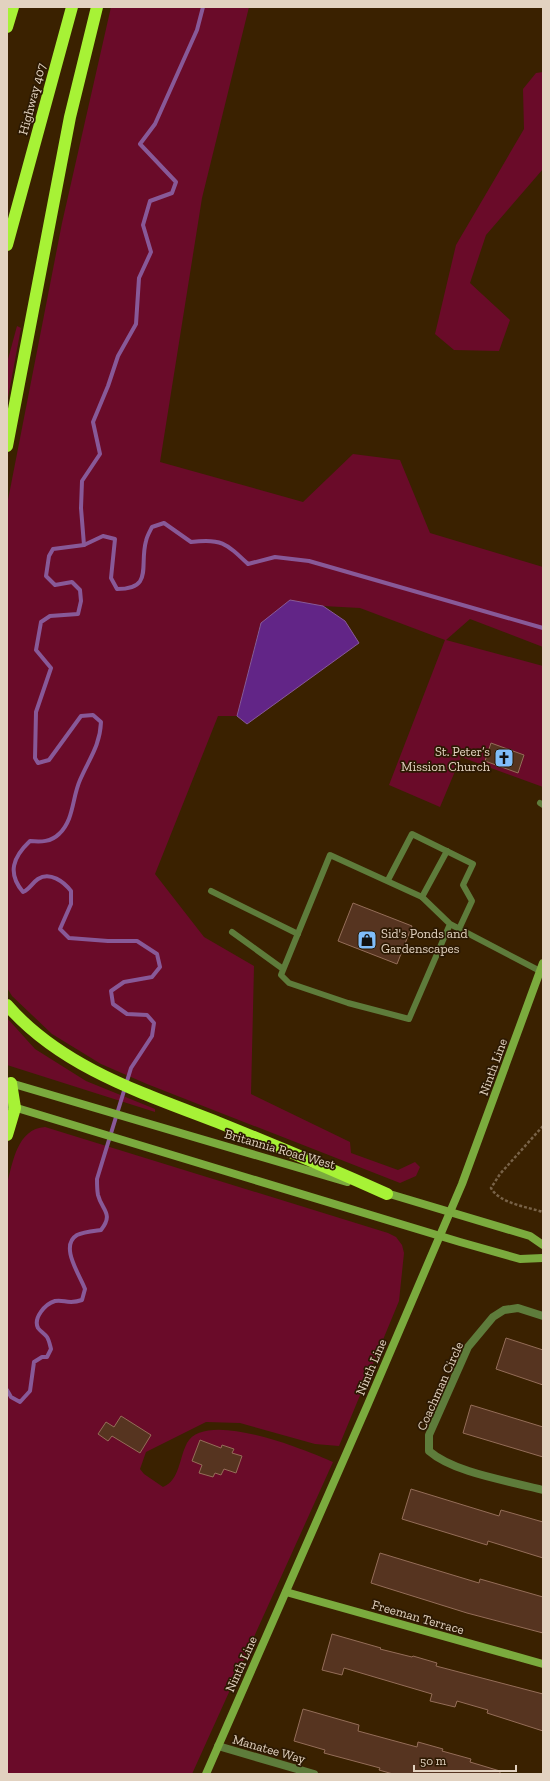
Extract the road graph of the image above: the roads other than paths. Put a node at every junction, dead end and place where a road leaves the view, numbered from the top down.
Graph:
1 (13, 7) edge
2 (72, 7) edge
3 (98, 7) edge
4 (7, 27) edge
5 (7, 245) edge
6 (7, 446) edge
7 (447, 851) junction
8 (388, 880) junction
9 (211, 891) dead end
10 (422, 897) junction
11 (450, 924) junction
12 (459, 929) junction
13 (232, 932) dead end
14 (298, 934) junction
15 (543, 963) edge
16 (283, 969) junction
17 (540, 971) junction
18 (7, 1005) edge
19 (9, 1082) edge
20 (11, 1107) edge
21 (7, 1136) edge
22 (387, 1194) junction
23 (450, 1212) junction
24 (440, 1236) junction
25 (543, 1245) edge
26 (543, 1258) edge
27 (543, 1316) edge
28 (543, 1490) edge
29 (286, 1592) junction
30 (543, 1664) edge
31 (218, 1746) junction
32 (206, 1774) edge
33 (314, 1774) edge

1 - 4 highway
2 - 5 highway, Highway 407
3 - 6 highway
7 - 8 lane
7 - 10 lane
7 - 12 lane
8 - 10 lane
8 - 14 lane
9 - 14 lane
10 - 11 lane
11 - 12 lane
11 - 16 lane
12 - 17 lane
13 - 16 lane
14 - 16 lane
15 - 17 main road, Ninth Line
17 - 23 main road, Ninth Line
18 - 22 highway
19 - 20 highway
19 - 22 main road, Britannia Road West
20 - 21 highway
20 - 24 main road
22 - 23 main road, Britannia Road West
23 - 24 main road, Ninth Line
23 - 25 main road, Britannia Road West
24 - 26 main road
24 - 29 main road, Ninth Line
27 - 28 street, Coachman Circle
29 - 30 main road, Freeman Terrace
29 - 31 main road, Ninth Line
31 - 32 main road, Ninth Line
31 - 33 street, Manatee Way

